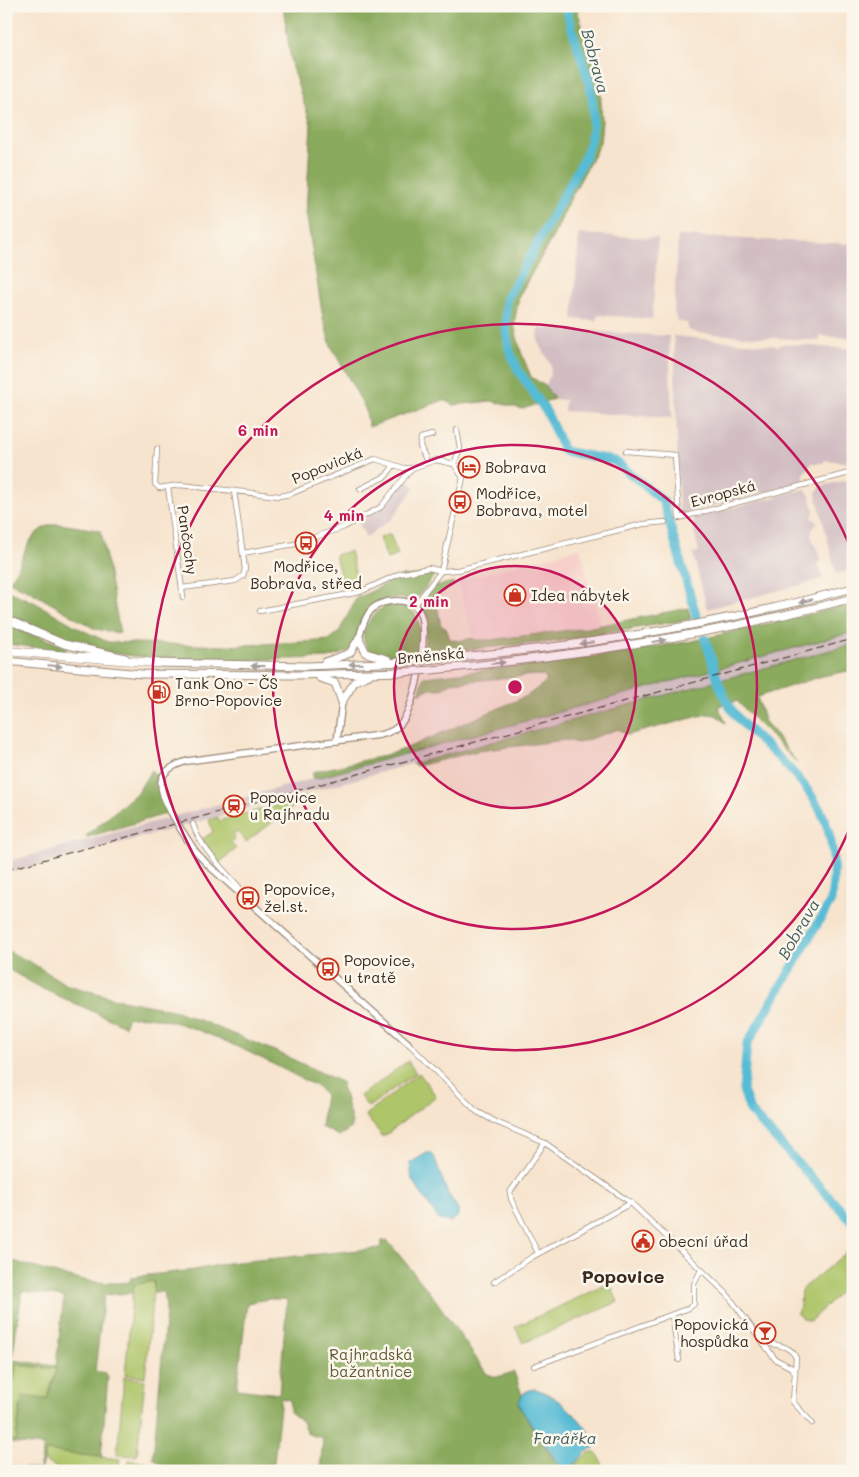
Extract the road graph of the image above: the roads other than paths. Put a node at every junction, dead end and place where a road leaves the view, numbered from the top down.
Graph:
1 (457, 430) dead end
2 (432, 435) dead end
3 (157, 448) dead end
4 (626, 451) dead end
5 (427, 462) junction
6 (454, 464) junction
7 (394, 465) junction
8 (412, 468) junction
9 (853, 472) edge
10 (168, 486) junction
11 (360, 489) dead end
12 (234, 491) junction
13 (665, 522) dead end
14 (243, 553) junction
15 (441, 571) junction
16 (182, 588) junction
17 (853, 588) edge
18 (183, 597) dead end
19 (853, 598) edge
20 (414, 606) junction
21 (260, 612) dead end
22 (6, 620) edge
23 (359, 638) junction
24 (6, 651) edge
25 (6, 661) edge
26 (405, 662) junction
27 (157, 663) junction
28 (307, 666) junction
29 (374, 673) junction
30 (297, 675) junction
31 (342, 702) junction
32 (337, 741) junction
33 (193, 824) dead end
34 (239, 893) junction
35 (408, 1043) joint
36 (545, 1143) junction
37 (631, 1203) junction
38 (538, 1254) junction
39 (701, 1270) junction
40 (494, 1282) dead end
41 (672, 1315) junction
42 (764, 1343) junction
43 (679, 1360) dead end
44 (796, 1361) junction
45 (788, 1365) junction
46 (534, 1366) dead end
47 (795, 1373) junction
48 (812, 1423) dead end

1 - 6 street
2 - 5 street
3 - 10 street
4 - 9 street, Evropská
5 - 6 street
5 - 8 street
6 - 15 street
7 - 8 street, Popovická
7 - 11 street
7 - 12 street, Popovická
8 - 14 street
10 - 12 street, Popovická
10 - 16 street, Pančochy
12 - 14 street
13 - 15 street
14 - 16 street
15 - 20 street
15 - 21 street
16 - 18 street, Pančochy
17 -> 26 highway, Brněnská, bridge
29 -> 19 highway, Brněnská, bridge
20 - 23 street
20 - 32 street
22 - 27 highway, Brněnská
23 - 26 highway
23 - 28 highway
24 - 27 highway
25 -> 30 highway, Brněnská
26 -> 28 highway, Brněnská
28 -> 27 highway, Brněnská
29 - 30 highway, Brněnská
29 - 31 highway
30 - 31 highway
31 - 32 street
32 - 34 street, bridge
33 - 34 street
34 - 35 street
35 - 36 street
36 - 37 street
36 - 38 street
37 - 38 street
37 - 39 street
38 - 40 street
39 - 41 street
39 - 42 street
41 - 43 street
41 - 46 street
42 - 44 street
42 - 45 street
44 - 45 street
44 - 47 street
45 - 47 street
47 - 48 street

